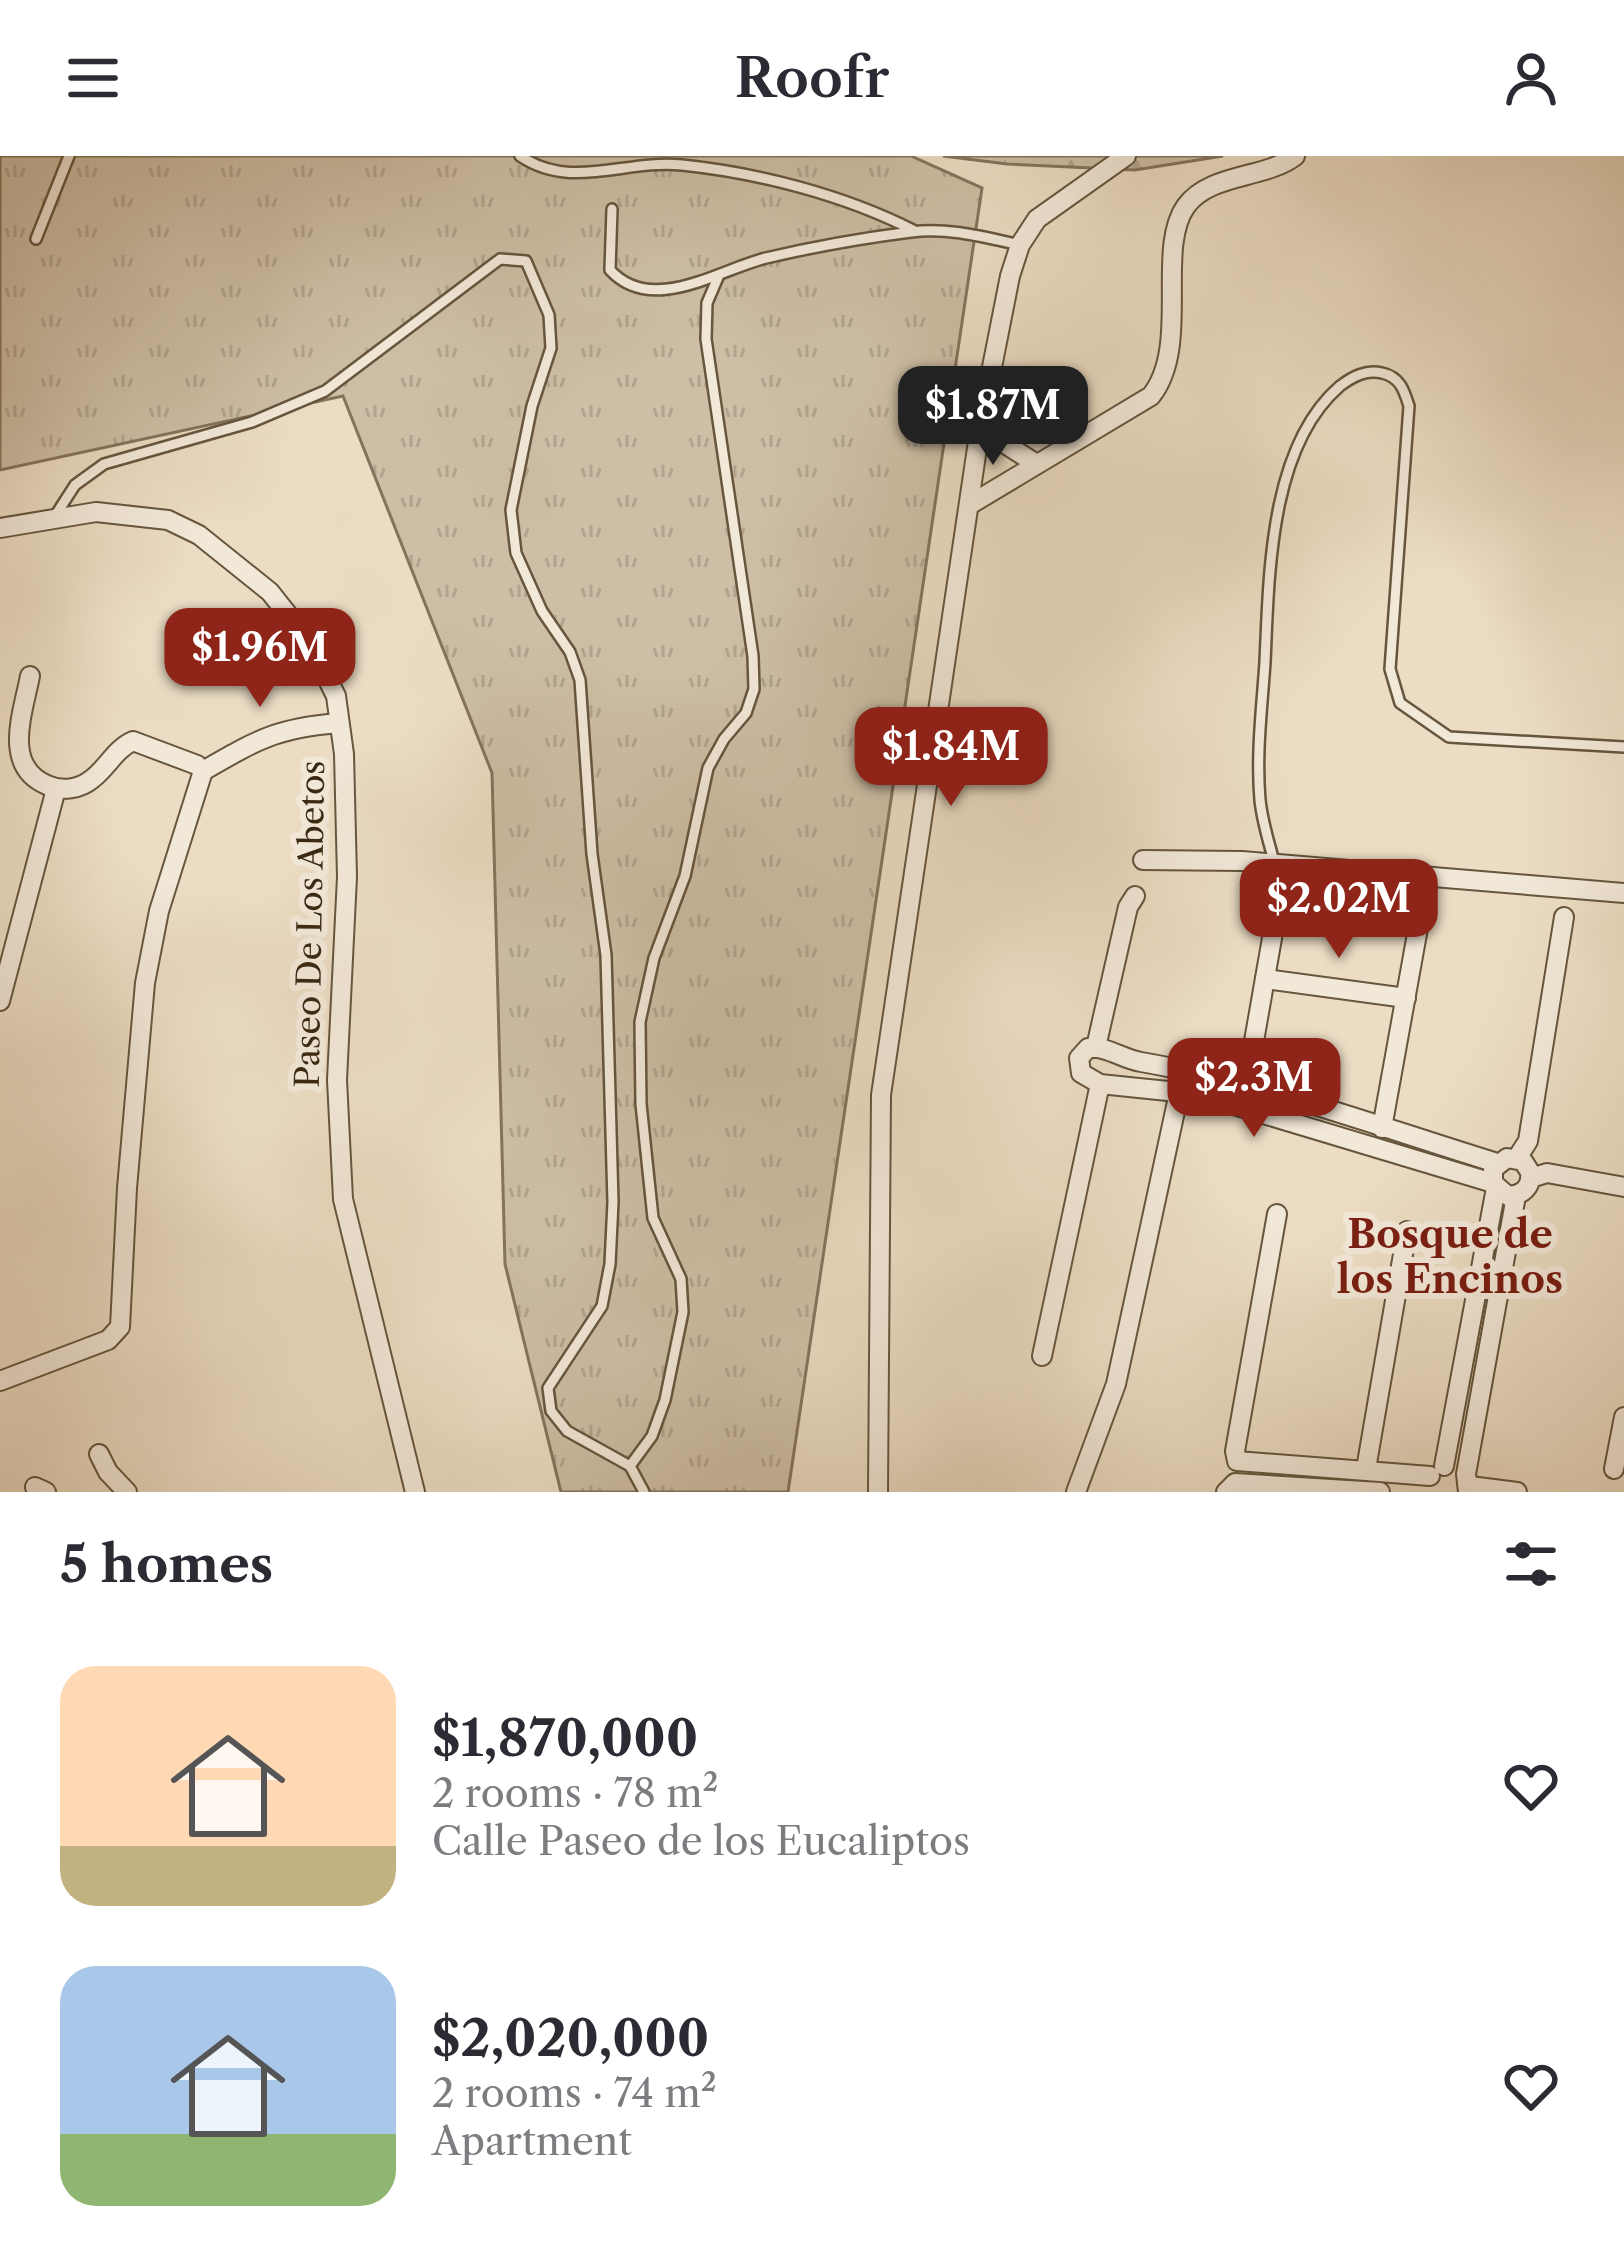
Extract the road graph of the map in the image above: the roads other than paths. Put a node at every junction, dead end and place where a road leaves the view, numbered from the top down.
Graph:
1 (69, 156) edge
2 (520, 156) edge
3 (1126, 156) edge
4 (1295, 156) edge
5 (612, 209) dead end
6 (914, 231) junction
7 (36, 239) dead end
8 (1020, 245) junction
9 (719, 275) junction
10 (980, 428) junction
11 (1035, 464) junction
12 (971, 504) junction
13 (55, 516) junction
14 (0, 528) edge
15 (30, 676) dead end
16 (340, 723) junction
17 (1624, 747) edge
18 (203, 771) junction
19 (56, 789) junction
20 (1143, 860) dead end
21 (1278, 872) junction
22 (1624, 892) edge
23 (1135, 896) dead end
24 (1424, 896) dead end
25 (1564, 917) dead end
26 (1265, 979) junction
27 (1406, 998) junction
28 (0, 1001) edge
29 (1096, 1047) junction
30 (1250, 1064) dead end
31 (1184, 1069) junction
32 (1100, 1084) junction
33 (1179, 1091) junction
34 (1358, 1121) junction
35 (1382, 1128) junction
36 (1350, 1143) junction
37 (1517, 1158) junction
38 (1497, 1163) junction
39 (1531, 1178) junction
40 (1494, 1186) junction
41 (1624, 1187) edge
42 (1516, 1196) junction
43 (1277, 1214) dead end
44 (1407, 1231) dead end
45 (1042, 1356) dead end
46 (0, 1381) edge
47 (1624, 1417) edge
48 (99, 1454) dead end
49 (630, 1466) junction
50 (1366, 1469) junction
51 (1614, 1469) dead end
52 (1434, 1478) edge
53 (1468, 1484) edge
54 (1228, 1488) edge
55 (1356, 1491) edge
56 (127, 1492) edge
57 (415, 1492) edge
58 (644, 1492) edge
59 (878, 1492) edge
60 (1076, 1492) edge
61 (1380, 1492) edge
62 (1517, 1492) edge

1 - 7 lane
2 - 6 lane
3 - 8 street
4 - 11 street
5 - 9 lane
6 - 8 lane
6 - 9 lane
8 - 10 street
9 - 49 lane
10 - 11 street
10 - 12 street
11 - 12 street
12 - 59 street
13 - 14 street, Paseo De Los Abetos
13 - 16 street, Paseo De Los Abetos
13 - 49 lane
15 - 19 street
16 - 18 street
16 - 57 street, Paseo De Los Abetos
17 - 21 lane
18 - 19 street
18 - 46 street
19 - 28 street
20 - 21 street
21 - 22 street
21 - 26 street
23 - 29 street
24 - 27 street
25 - 37 street
26 - 27 street
26 - 30 street
27 - 35 street
29 - 31 street
29 - 32 street
31 - 33 street
31 - 34 street
32 - 33 street
32 - 45 street
33 - 36 street
33 - 60 street
34 - 35 street
34 - 36 street
35 - 38 street
36 - 40 street
37 - 38 street
37 - 39 street
38 - 40 street
39 - 41 street
39 - 42 street
40 - 42 street
40 - 52 street
42 - 53 street
43 - 50 street
44 - 50 street
47 - 51 street
48 - 56 street
49 - 58 lane
50 - 52 street
52 - 53 street
53 - 62 street
54 - 55 street
55 - 61 street

